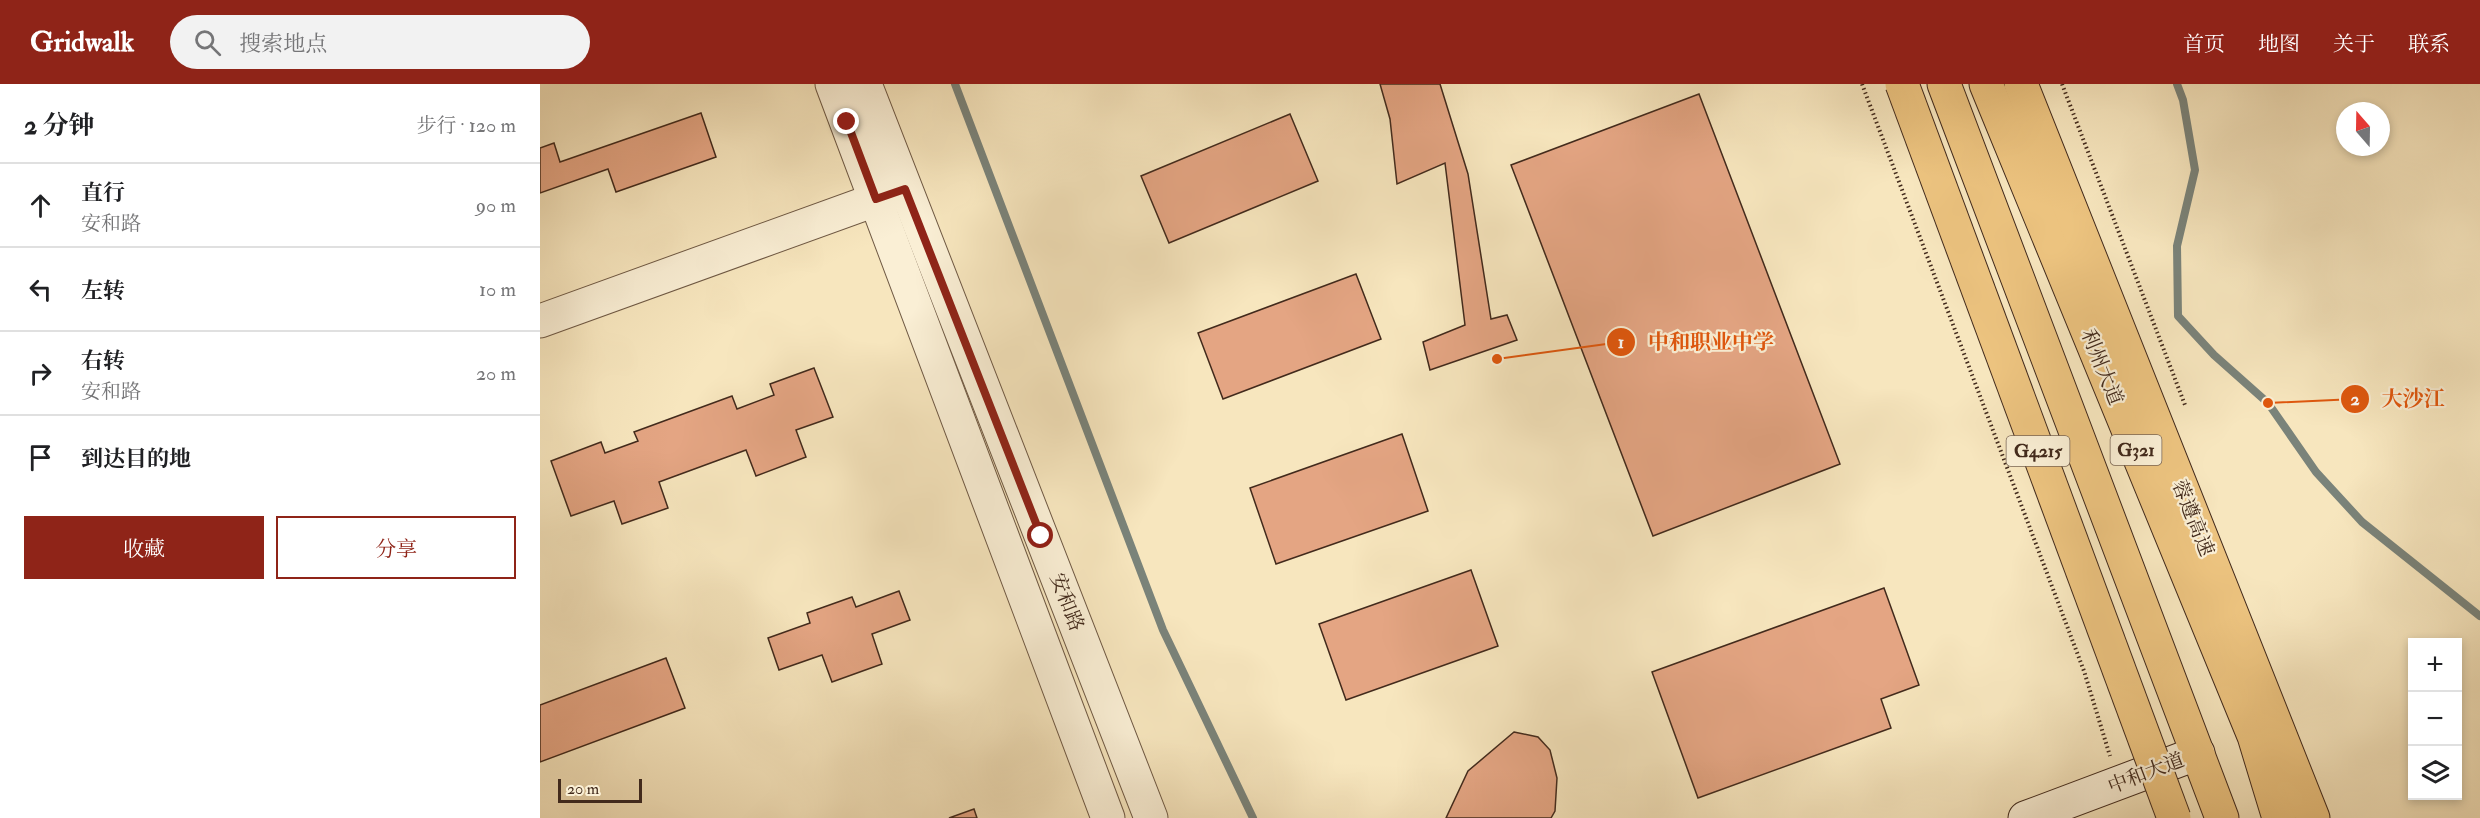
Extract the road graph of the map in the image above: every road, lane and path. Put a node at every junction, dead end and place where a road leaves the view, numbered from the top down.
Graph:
1 (832, 84) edge
2 (865, 84) edge
3 (1862, 84) edge
4 (1902, 84) edge
5 (1944, 84) edge
6 (1986, 84) edge
7 (2021, 84) edge
8 (891, 194) junction
9 (540, 321) edge
10 (2198, 753) junction
11 (2118, 783) junction
12 (1108, 818) edge
13 (1151, 818) edge
14 (2025, 818) edge
15 (2174, 818) edge
16 (2222, 818) edge
17 (2279, 818) edge
18 (2313, 818) edge

1 - 8 street, 安和路
2 - 8 street, 安和路
3 - 11 path
4 - 15 highway, G4215, bridge
5 - 10 highway, G321
6 - 17 highway, 利州大道 / G321
7 - 18 highway, 蓉遵高速
8 - 9 street
8 - 12 street, 安和路
8 - 13 street, 安和路
10 - 11 street, 中和大道
10 - 16 highway, G321
11 - 14 street, 中和大道

